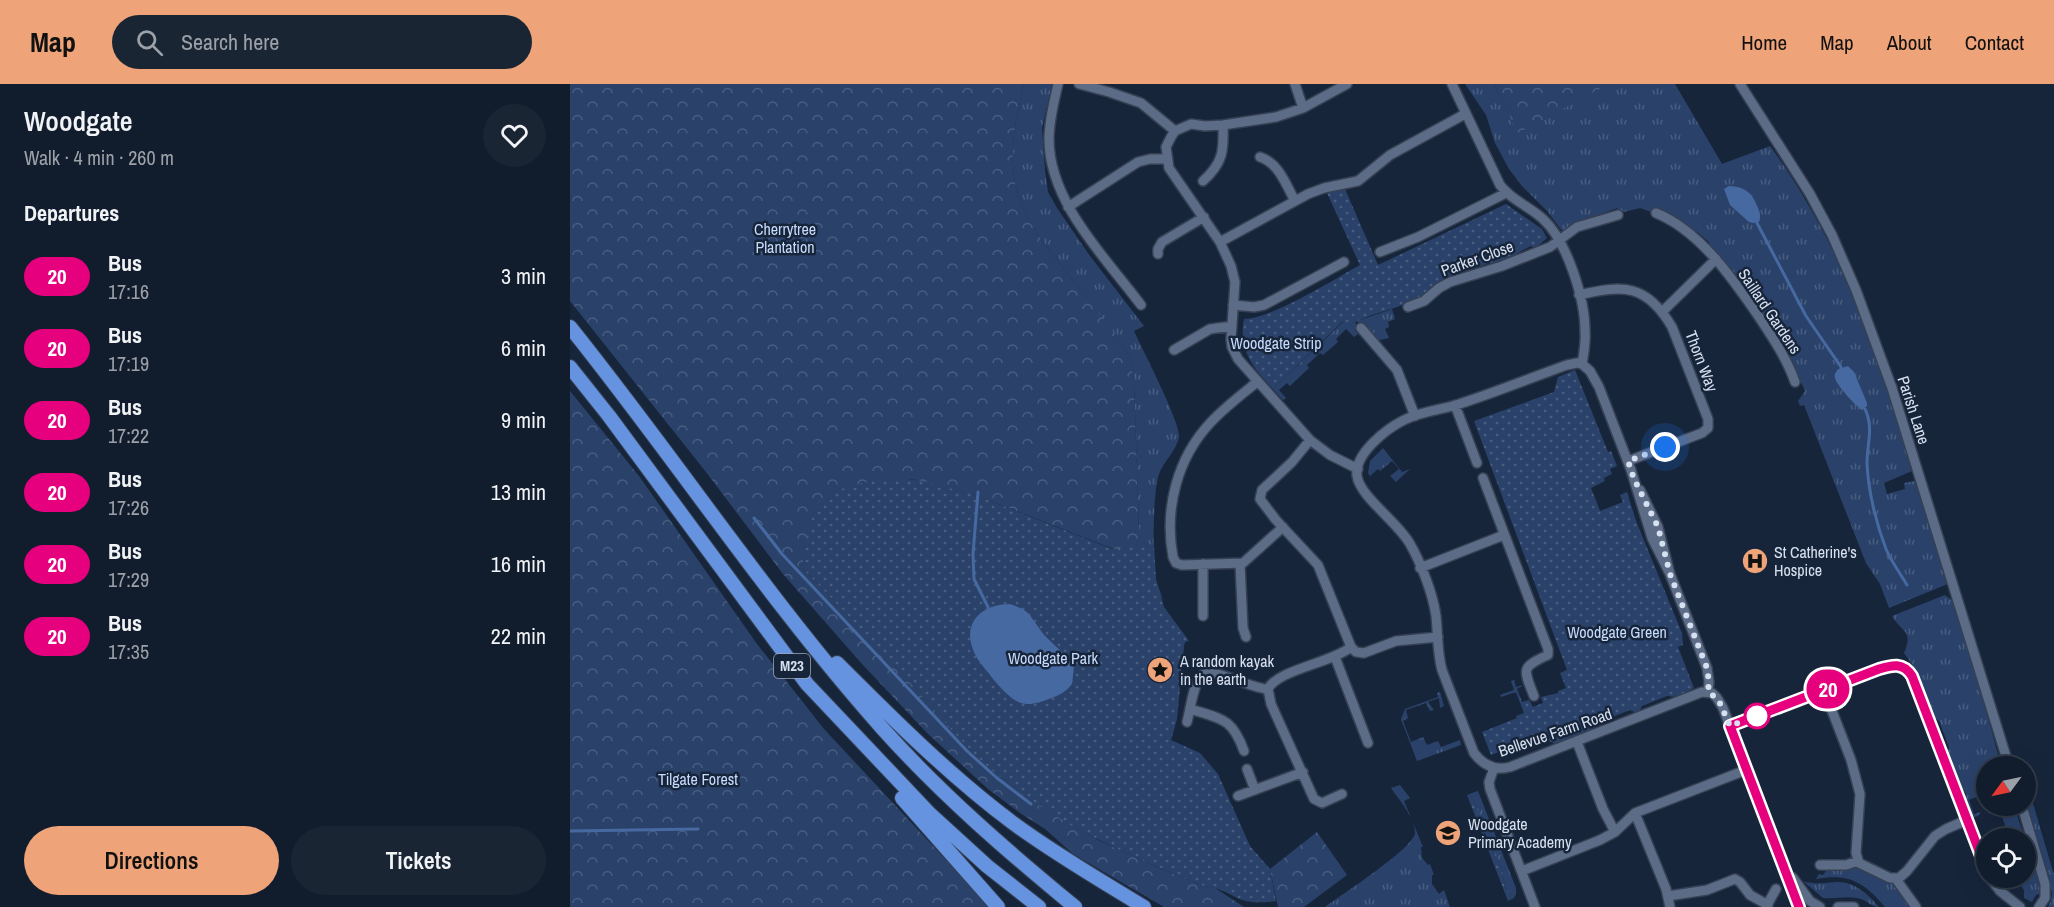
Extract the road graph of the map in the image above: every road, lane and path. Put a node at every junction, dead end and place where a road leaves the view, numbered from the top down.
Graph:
1 (1058, 84) edge
2 (1079, 84) edge
3 (1295, 84) edge
4 (1347, 84) edge
5 (1452, 84) edge
6 (1740, 84) edge
7 (1300, 109) junction
8 (1465, 114) junction
9 (1223, 125) junction
10 (1175, 131) junction
11 (1260, 157) dead end
12 (1167, 159) junction
13 (1203, 181) dead end
14 (1506, 193) junction
15 (1295, 201) junction
16 (1068, 207) junction
17 (1656, 213) dead end
18 (1618, 215) dead end
19 (1204, 217) junction
20 (1559, 241) junction
21 (1220, 242) junction
22 (1380, 252) dead end
23 (1158, 254) dead end
24 (1716, 259) junction
25 (1344, 262) dead end
26 (1579, 295) junction
27 (1141, 305) dead end
28 (1233, 305) junction
29 (1408, 307) dead end
30 (1662, 312) junction
31 (1232, 326) junction
32 (570, 327) edge
33 (1360, 328) dead end
34 (1174, 350) dead end
35 (1582, 364) junction
36 (570, 367) edge
37 (1257, 382) junction
38 (1795, 382) dead end
39 (1455, 405) junction
40 (1414, 416) junction
41 (1310, 440) junction
42 (1628, 461) junction
43 (1477, 463) dead end
44 (1358, 469) junction
45 (1483, 478) dead end
46 (1283, 526) junction
47 (1504, 535) junction
48 (1203, 564) junction
49 (1240, 564) junction
50 (1420, 568) junction
51 (781, 605) junction
52 (1203, 616) dead end
53 (1246, 637) dead end
54 (1437, 637) junction
55 (1351, 648) junction
56 (1335, 657) junction
57 (807, 684) junction
58 (1268, 688) junction
59 (1824, 690) junction
60 (1708, 691) junction
61 (1534, 696) dead end
62 (1190, 709) junction
63 (1187, 722) dead end
64 (1730, 726) junction
65 (1576, 742) junction
66 (1368, 743) dead end
67 (1244, 751) dead end
68 (2006, 756) edge
69 (1494, 768) junction
70 (1247, 770) dead end
71 (1746, 770) junction
72 (1303, 772) junction
73 (1255, 790) junction
74 (1342, 794) dead end
75 (1238, 796) dead end
76 (1635, 813) junction
77 (2025, 816) edge
78 (1967, 820) junction
79 (1615, 832) junction
80 (1976, 843) edge
81 (1858, 861) junction
82 (1820, 865) dead end
83 (1785, 866) junction
84 (1522, 871) junction
85 (1896, 879) junction
86 (1998, 888) edge
87 (1776, 889) dead end
88 (1668, 896) junction
89 (1767, 906) edge
90 (998, 907) edge
91 (1039, 907) edge
92 (1075, 907) edge
93 (1144, 907) edge
94 (1535, 907) edge
95 (1670, 907) edge
96 (1799, 907) edge
97 (1820, 907) edge
98 (1838, 907) edge
99 (1854, 907) edge
100 (1916, 907) edge
101 (2020, 907) edge
102 (2039, 907) edge

1 - 16 street
2 - 10 street
3 - 7 street
4 - 7 street
5 - 8 street
6 - 68 street, Parish Lane
7 - 9 street
8 - 14 street
8 - 15 street
9 - 10 street
9 - 13 street
10 - 12 street
11 - 15 street
12 - 16 street
12 - 19 street
14 - 20 street
14 - 22 street
15 - 21 street
16 - 27 street
17 - 24 street, Saillard Gardens
18 - 20 street, Parker Close
19 - 21 street
19 - 23 street
20 - 26 street
20 - 29 street, Parker Close
21 - 28 street
24 - 30 street
24 - 38 street, Saillard Gardens
25 - 28 street
26 - 30 street, Thorn Way
26 - 35 street
28 - 31 street
30 - 42 street, Thorn Way
31 - 34 street
31 - 37 street
32 - 51 highway, M23
33 - 40 street
35 - 39 street
35 - 42 street
36 - 57 highway, M23
37 - 41 street
37 - 48 street
39 - 40 street
39 - 43 street
40 - 44 street
41 - 44 street
41 - 46 street
42 - 60 street
44 - 50 street, Bellevue Farm Road
45 - 47 street
46 - 49 street
46 - 55 street
47 - 50 street
47 - 61 street
48 - 49 street
48 - 52 street
49 - 53 street
50 - 54 street, Bellevue Farm Road
51 - 92 highway, M23
51 - 93 highway, M23
54 - 55 street
54 - 69 street, Bellevue Farm Road
55 - 56 street
56 - 58 street
56 - 66 street
57 - 90 highway, M23
57 - 91 highway, M23
58 - 62 street
58 - 72 street
59 - 64 street
59 - 78 street
59 - 81 street
60 - 64 street
60 - 65 street, Bellevue Farm Road
62 - 63 street
62 - 67 street
64 - 71 street
65 - 69 street, Bellevue Farm Road
65 - 79 street
69 - 84 street
70 - 73 street
71 - 76 street
71 - 83 street
72 - 73 street
72 - 74 street
73 - 75 street
76 - 79 street
76 - 88 street
77 - 102 street
78 - 80 street
78 - 85 street
79 - 84 street
81 - 82 street
81 - 85 street
83 - 96 street
83 - 97 street
84 - 94 street
85 - 100 street
86 - 101 street
87 - 89 street
88 - 89 street
88 - 95 street
98 - 99 street

